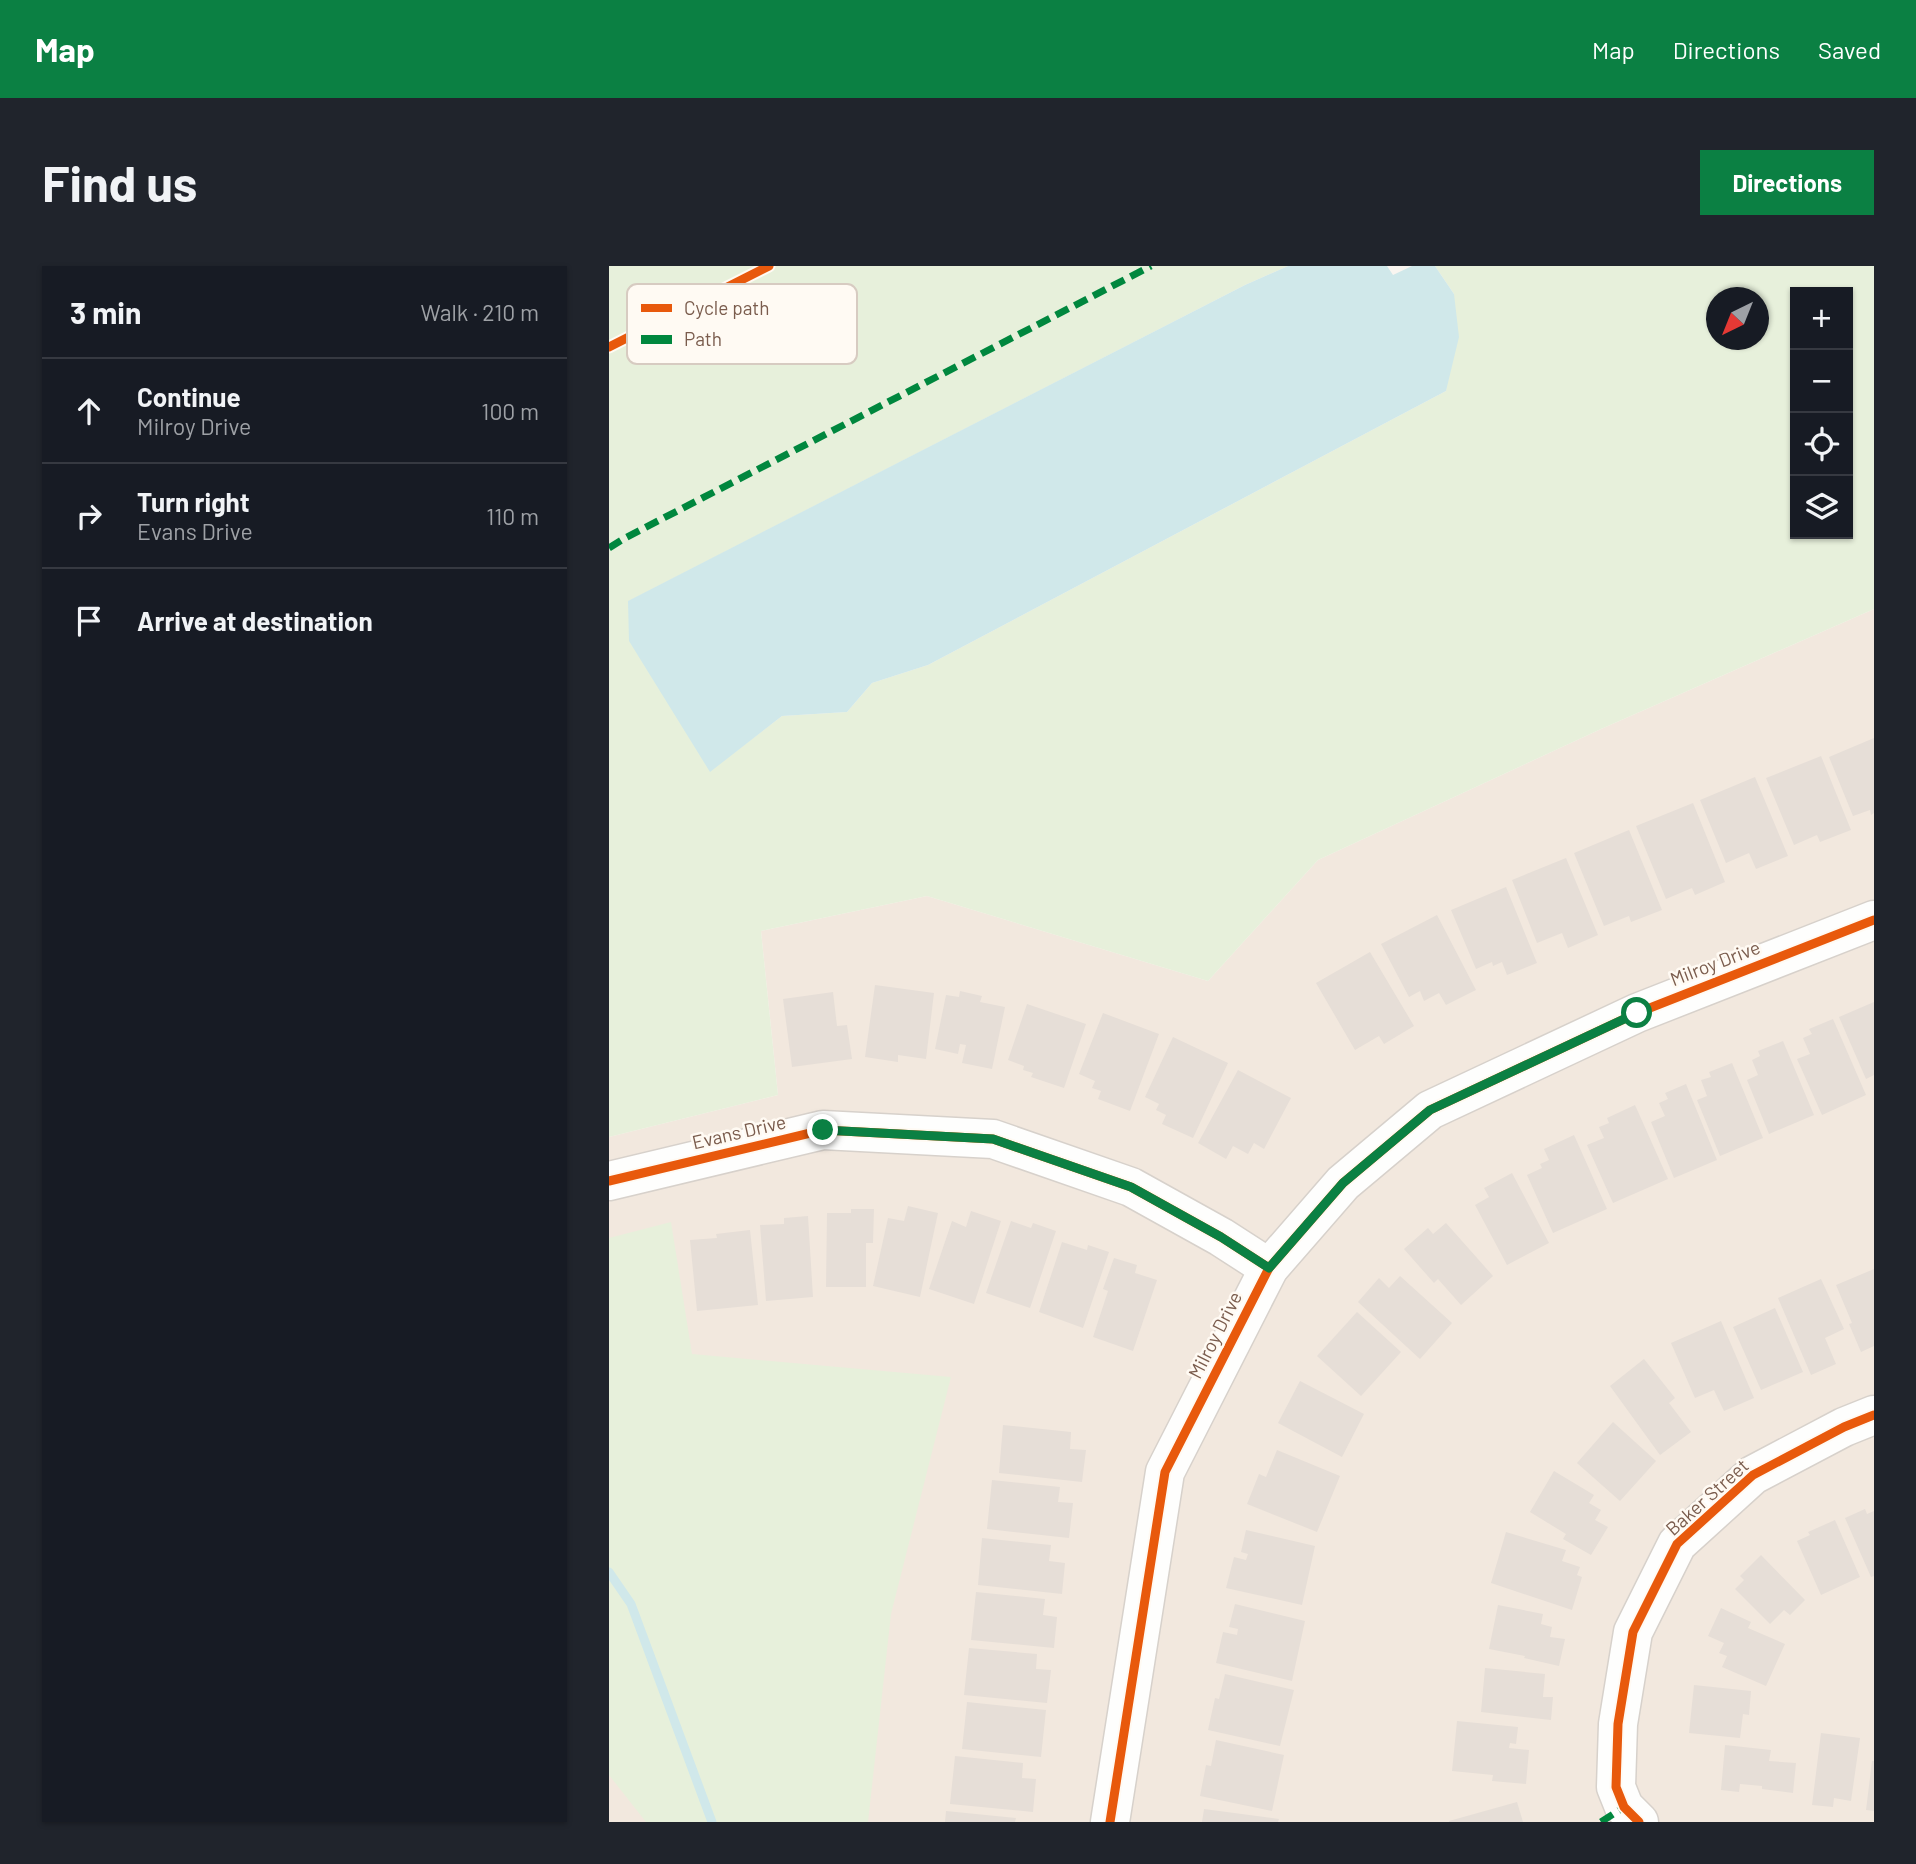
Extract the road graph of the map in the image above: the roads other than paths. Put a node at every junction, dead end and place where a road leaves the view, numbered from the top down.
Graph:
1 (1874, 920) edge
2 (609, 1181) edge
3 (1269, 1268) junction
4 (1874, 1415) edge
5 (1109, 1822) edge
6 (1639, 1822) edge

1 - 3 street, Milroy Drive
2 - 3 street, Evans Drive
3 - 5 street, Milroy Drive
4 - 6 street, Baker Street

